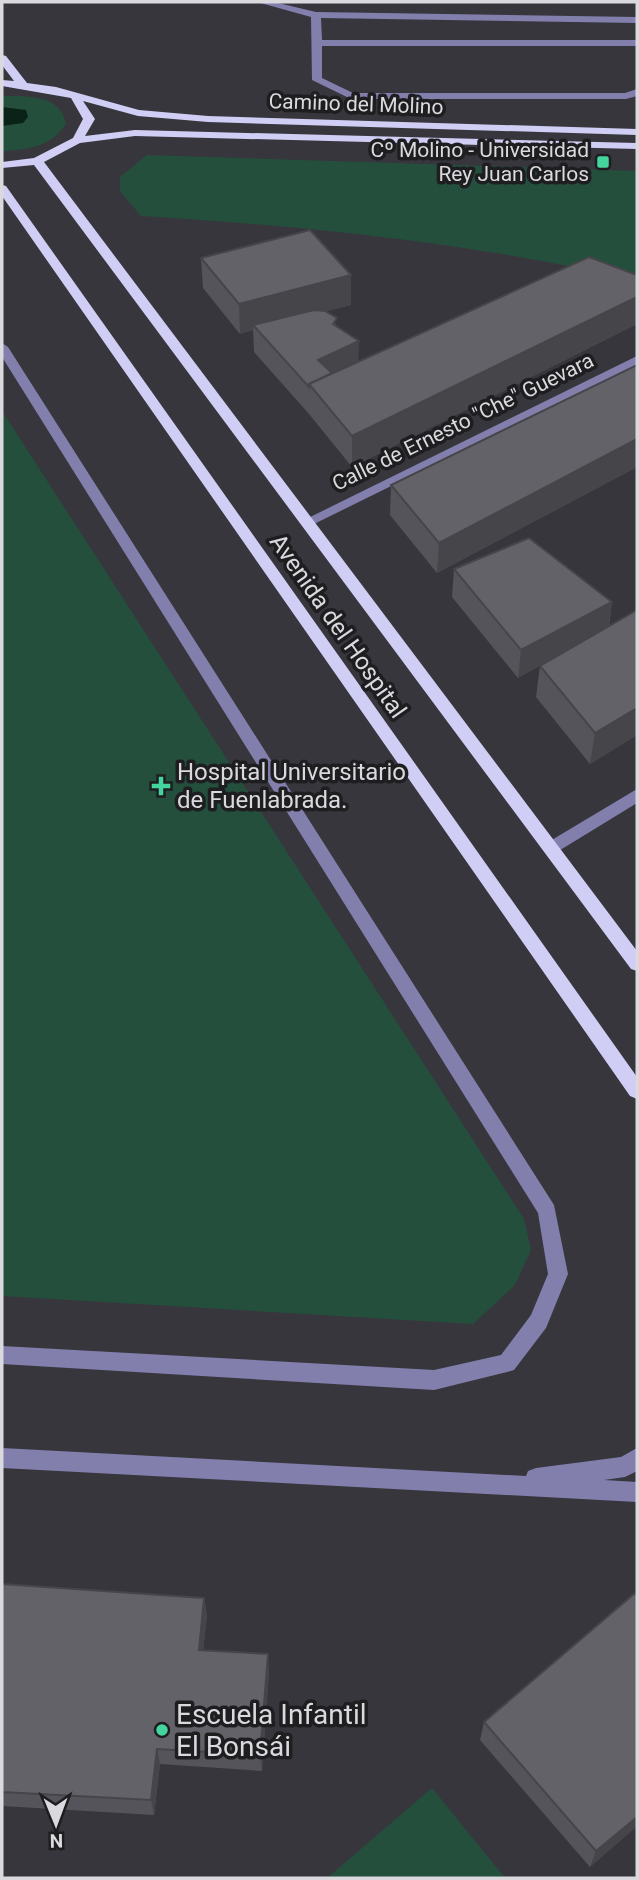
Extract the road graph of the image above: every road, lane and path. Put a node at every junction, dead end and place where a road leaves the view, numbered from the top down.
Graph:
1 (262, 2) edge
2 (316, 15) junction
3 (637, 20) edge
4 (317, 43) junction
5 (637, 43) edge
6 (2, 58) edge
7 (2, 83) edge
8 (22, 84) junction
9 (637, 92) edge
10 (76, 98) junction
11 (637, 132) edge
12 (77, 140) junction
13 (637, 146) edge
14 (37, 161) junction
15 (2, 165) edge
16 (2, 188) edge
17 (2, 346) edge
18 (637, 360) edge
19 (307, 522) junction
20 (637, 795) edge
21 (551, 848) junction
22 (637, 964) edge
23 (637, 1091) edge
24 (2, 1355) edge
25 (2, 1458) edge
26 (637, 1458) edge
27 (494, 1483) junction
28 (637, 1492) edge

1 - 2 street
2 - 3 street
2 - 4 street
4 - 5 street
4 - 9 street
6 - 8 main road
7 - 8 main road, Camino del Molino
8 - 10 main road, Camino del Molino
10 - 11 main road, Camino del Molino
10 - 12 main road
12 - 13 main road, Camino del Molino
12 - 14 main road
14 - 15 main road
14 - 19 main road, Avenida del Hospital
16 - 23 main road, Avenida del Hospital
17 - 24 street
18 - 19 street, Calle de Ernesto "Che" Guevara
19 - 21 main road, Avenida del Hospital
20 - 21 street
21 - 22 main road, Avenida del Hospital
25 - 27 street
26 - 27 street
27 - 28 street

